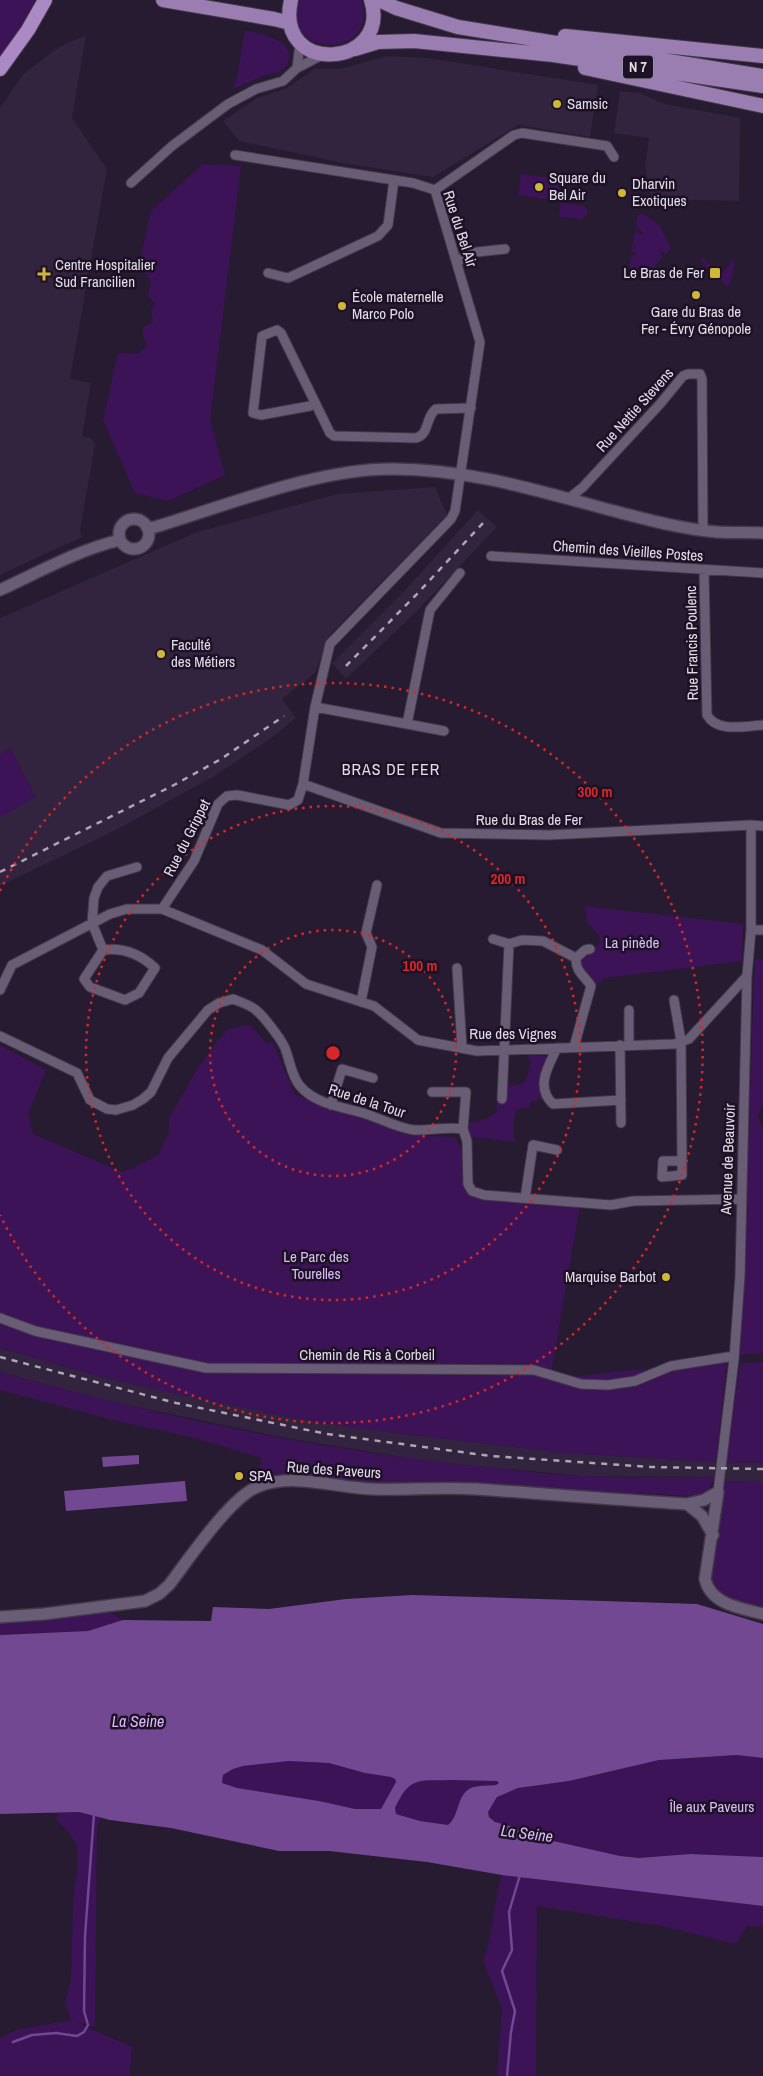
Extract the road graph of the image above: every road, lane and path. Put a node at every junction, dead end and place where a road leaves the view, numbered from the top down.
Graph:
1 (45, 0) edge
2 (163, 0) edge
3 (291, 0) edge
4 (371, 0) edge
5 (379, 0) edge
6 (290, 23) junction
7 (532, 38) junction
8 (300, 43) junction
9 (355, 49) junction
10 (759, 52) edge
11 (526, 53) junction
12 (322, 56) junction
13 (297, 68) junction
14 (0, 69) edge
15 (754, 78) edge
16 (763, 86) edge
17 (763, 106) edge
18 (234, 155) dead end
19 (614, 157) dead end
20 (394, 180) junction
21 (131, 183) dead end
22 (435, 190) junction
23 (505, 249) dead end
24 (457, 263) junction
25 (268, 273) dead end
26 (315, 403) junction
27 (471, 408) junction
28 (462, 474) junction
29 (568, 499) junction
30 (147, 528) junction
31 (703, 530) junction
32 (763, 533) edge
33 (120, 540) junction
34 (491, 556) dead end
35 (704, 570) junction
36 (460, 573) dead end
37 (763, 573) edge
38 (0, 590) edge
39 (315, 707) junction
40 (407, 724) junction
41 (763, 725) edge
42 (444, 731) dead end
43 (303, 784) junction
44 (751, 825) junction
45 (763, 826) edge
46 (137, 867) dead end
47 (377, 885) dead end
48 (162, 908) junction
49 (92, 923) junction
50 (751, 930) junction
51 (763, 930) edge
52 (493, 939) dead end
53 (509, 944) junction
54 (590, 949) dead end
55 (103, 950) junction
56 (576, 958) junction
57 (457, 968) dead end
58 (747, 976) junction
59 (0, 990) edge
60 (674, 1000) dead end
61 (361, 1002) junction
62 (629, 1010) dead end
63 (0, 1036) edge
64 (681, 1041) junction
65 (625, 1045) junction
66 (574, 1047) junction
67 (462, 1048) junction
68 (557, 1048) junction
69 (503, 1050) junction
70 (373, 1078) dead end
71 (432, 1092) dead end
72 (502, 1099) dead end
73 (621, 1100) junction
74 (332, 1105) junction
75 (621, 1123) dead end
76 (464, 1129) junction
77 (556, 1150) dead end
78 (682, 1161) dead end
79 (525, 1198) junction
80 (740, 1199) junction
81 (0, 1318) edge
82 (734, 1356) junction
83 (718, 1492) junction
84 (687, 1504) junction
85 (713, 1535) junction
86 (763, 1614) edge
87 (0, 1617) edge

1 - 14 highway
2 - 6 main road
3 - 6 main road
4 - 9 main road
5 - 7 main road, N 7
6 - 8 main road
7 - 10 main road
7 - 15 main road, N 7
8 - 12 main road
8 - 13 street
9 - 11 main road, N 7
9 - 12 main road
11 - 15 main road, N 7
11 - 17 main road
12 - 13 street
13 - 21 street
15 - 16 main road, N 7
18 - 20 street, Rue du Bel Air
19 - 22 street
20 - 22 street, Rue du Bel Air
20 - 25 street
22 - 24 street, Rue du Bel Air
23 - 24 street
24 - 27 street, Rue du Bel Air
26 - 26 street
26 - 27 street
27 - 28 street, Rue du Bel Air
28 - 29 street
28 - 30 street
28 - 39 street, Rue du Bel Air
29 - 31 street
29 - 31 street, Rue Nettie Stevens
30 - 33 street
30 - 33 street
31 - 32 street
33 - 38 street
34 - 35 street, Chemin des Vieilles Postes
35 - 37 street, Chemin des Vieilles Postes
35 - 41 street, Rue Francis Poulenc
36 - 40 street
39 - 40 street
39 - 43 street, Rue du Bel Air
40 - 42 street
43 - 44 street, Rue du Bras de Fer
43 - 48 street, Rue du Grippet
44 - 45 street, Rue du Bras de Fer
44 - 50 street, Avenue de Beauvoir
46 - 49 street
47 - 61 street
48 - 49 street
48 - 61 street, Rue des Vignes
49 - 55 street
49 - 59 street
50 - 51 street
50 - 58 street, Avenue de Beauvoir
52 - 53 street
53 - 56 street
53 - 69 street
54 - 56 street
55 - 55 street
56 - 66 street
57 - 67 street
58 - 64 street, Rue des Vignes
58 - 80 street, Avenue de Beauvoir
60 - 64 street
61 - 67 street, Rue des Vignes
62 - 65 street
63 - 74 street, Rue de la Tour
64 - 65 street, Rue des Vignes
64 - 78 street
65 - 66 street, Rue des Vignes
65 - 73 street
66 - 68 street, Rue des Vignes
67 - 69 street, Rue des Vignes
68 - 69 street, Rue des Vignes
68 - 73 street
69 - 72 street
70 - 74 street
71 - 76 street
73 - 75 street
74 - 76 street, Rue de la Tour
76 - 79 street
77 - 79 street
79 - 80 street
80 - 82 street, Avenue de Beauvoir
81 - 82 street, Chemin de Ris à Corbeil
82 - 83 street, Avenue de Beauvoir
83 - 84 street
83 - 85 street
84 - 85 street
84 - 87 street, Rue des Paveurs
85 - 86 street

